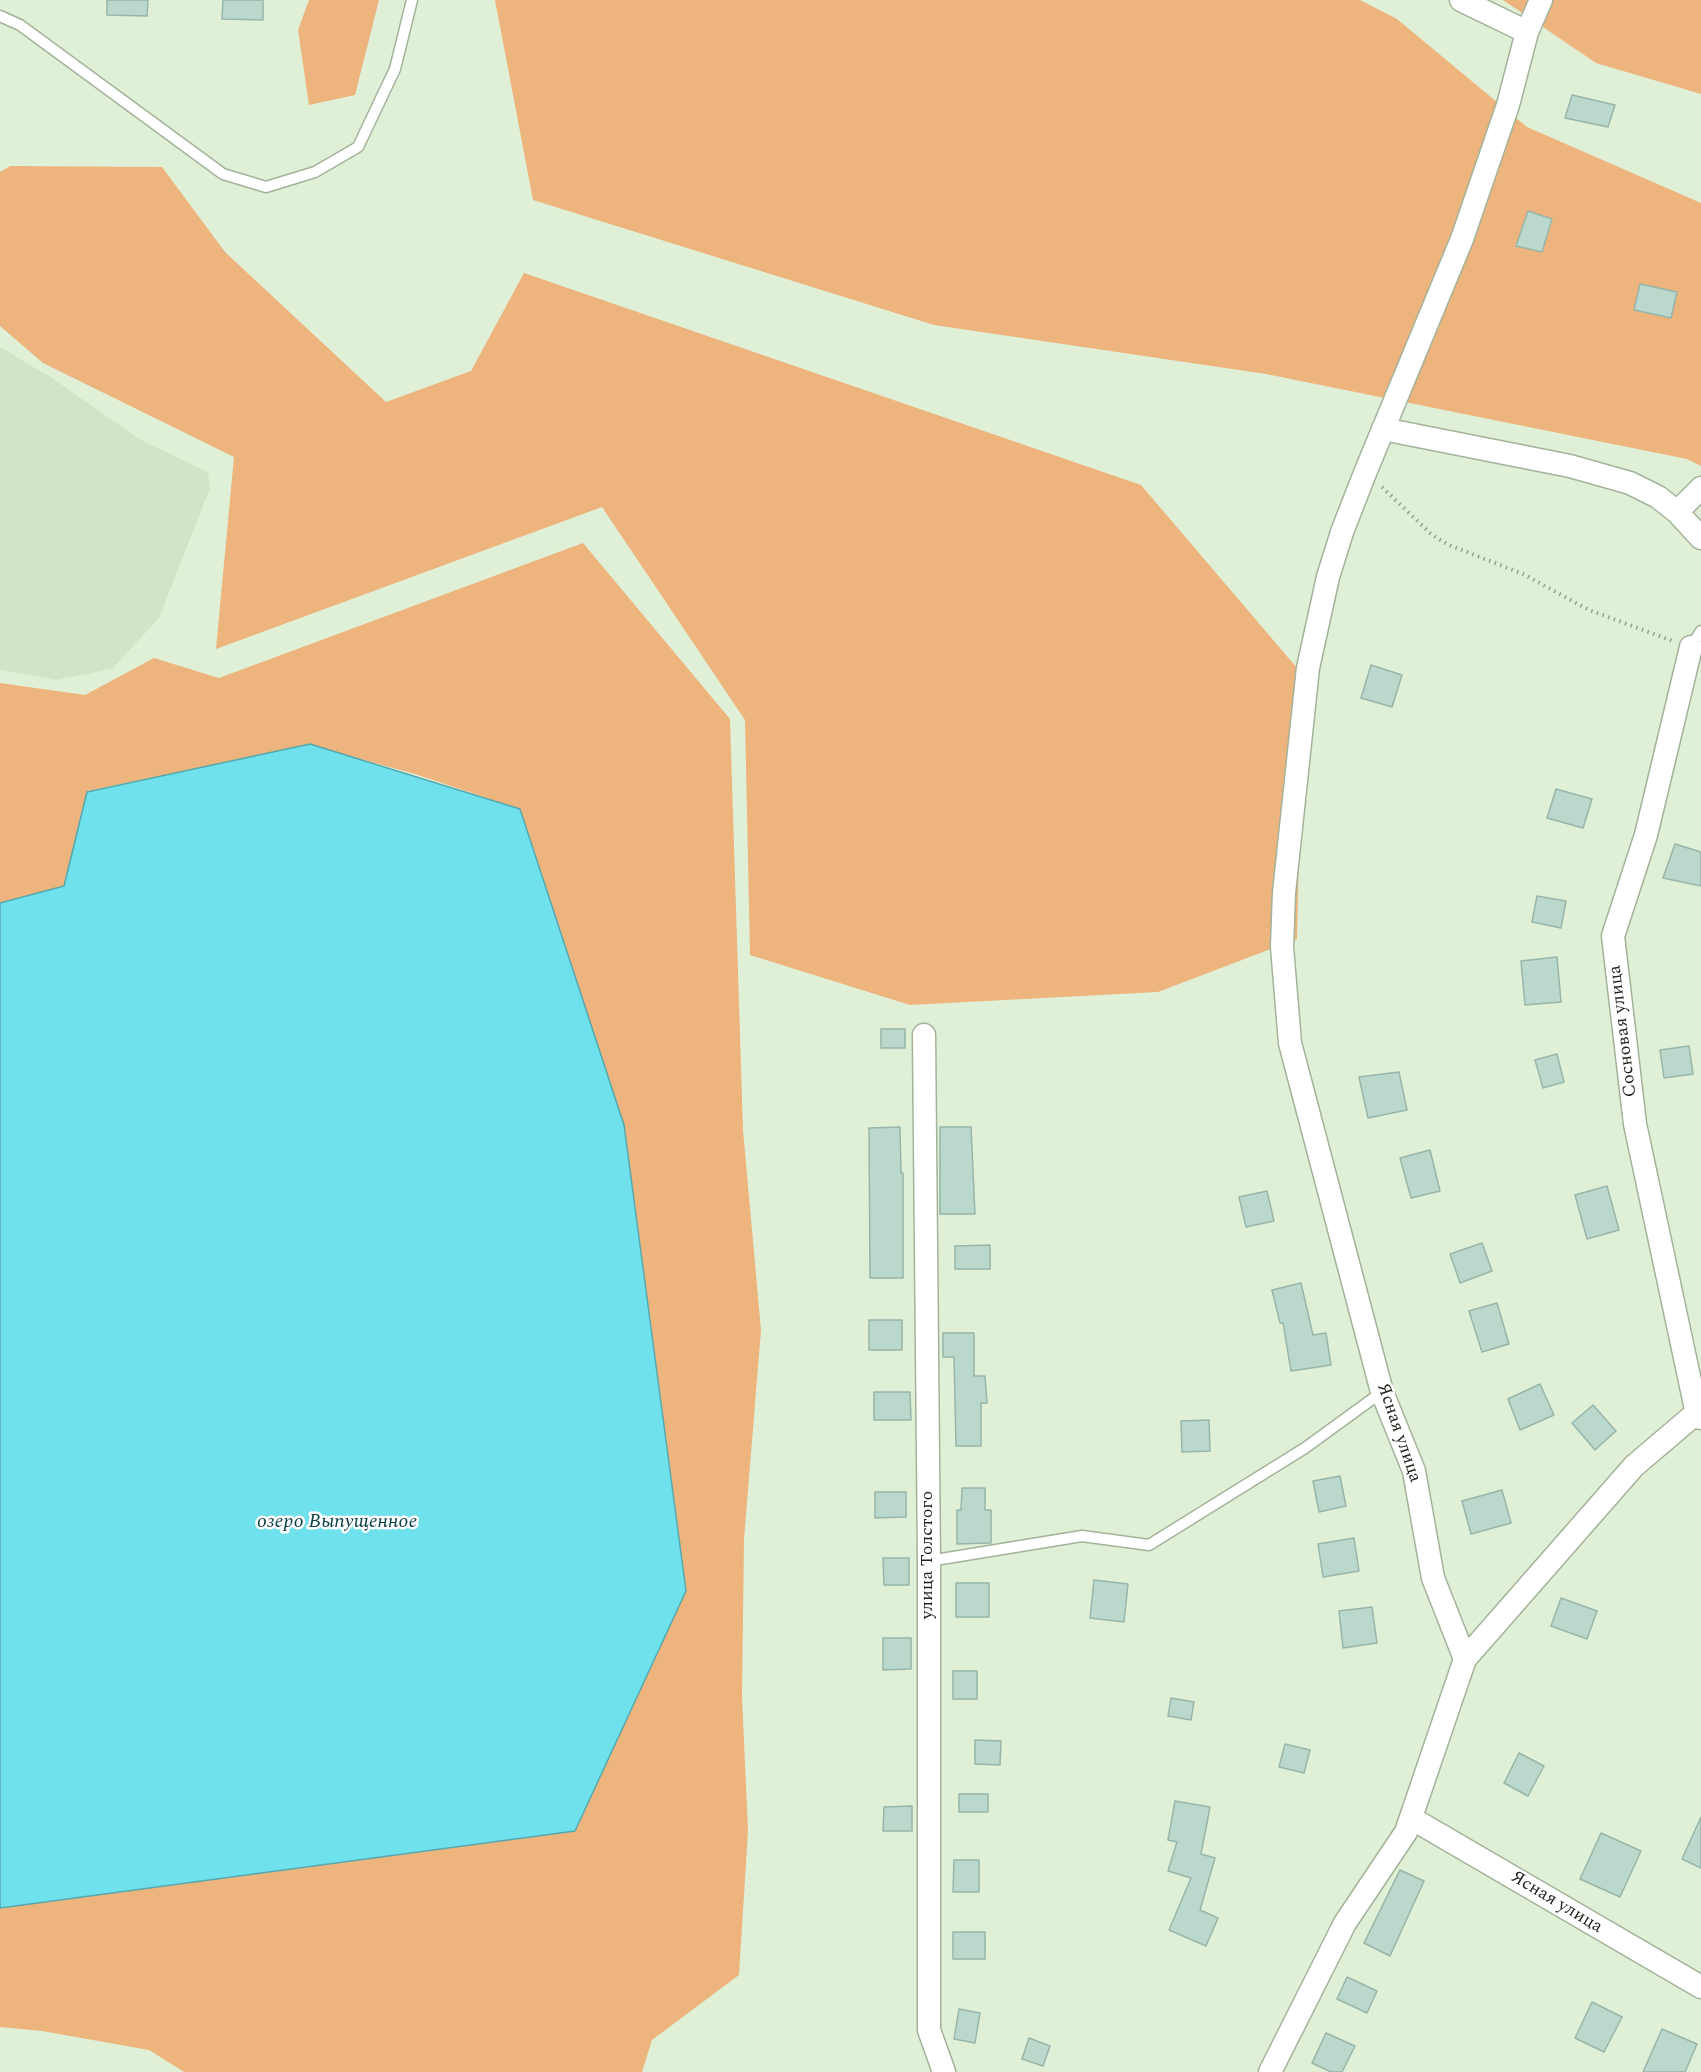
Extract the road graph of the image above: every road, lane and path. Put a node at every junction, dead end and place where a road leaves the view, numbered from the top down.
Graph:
1 (412, 0) edge
2 (1461, 0) edge
3 (1541, 0) edge
4 (0, 16) edge
5 (1527, 32) junction
6 (1383, 429) junction
7 (1365, 473) junction
8 (1701, 488) edge
9 (1677, 512) junction
10 (1701, 538) edge
11 (1696, 639) edge
12 (924, 1035) dead end
13 (1382, 1392) junction
14 (1700, 1414) edge
15 (929, 1561) junction
16 (1465, 1659) junction
17 (1411, 1818) junction
18 (1701, 1987) edge
19 (944, 2072) edge
20 (1270, 2072) edge

1 - 4 lane
2 - 5 street
3 - 5 street, Ясная улица
5 - 6 street, Ясная улица
6 - 7 street, Ясная улица
6 - 9 street
7 - 11 path
7 - 13 street, Ясная улица
8 - 9 street
9 - 10 street
11 - 14 street, Сосновая улица
12 - 15 street, улица Толстого
13 - 15 lane
13 - 16 street, Ясная улица
14 - 16 street
15 - 19 street, улица Толстого
16 - 17 street
17 - 18 street, Ясная улица
17 - 20 street

